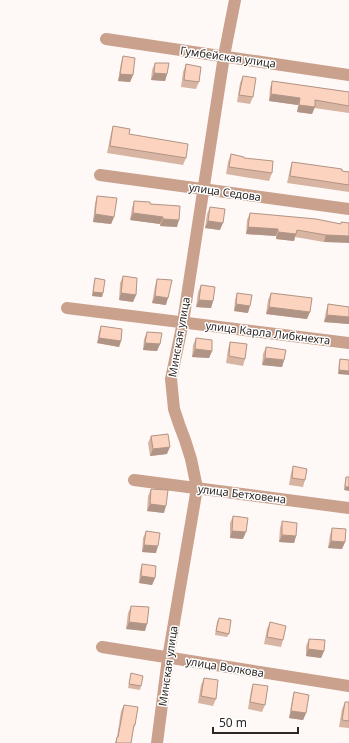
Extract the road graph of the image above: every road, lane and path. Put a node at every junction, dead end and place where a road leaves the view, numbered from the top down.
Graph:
1 (235, 0) edge
2 (106, 39) dead end
3 (224, 56) junction
4 (349, 74) edge
5 (100, 175) dead end
6 (203, 189) junction
7 (349, 208) edge
8 (67, 308) dead end
9 (182, 322) junction
10 (349, 343) edge
11 (134, 480) dead end
12 (197, 488) junction
13 (349, 508) edge
14 (102, 647) dead end
15 (168, 658) junction
16 (349, 686) edge
17 (157, 743) edge

1 - 3 street, Минская улица
2 - 3 street, Гумбейская улица
3 - 4 street, Гумбейская улица
3 - 6 street, Минская улица
5 - 6 street, улица Седова
6 - 7 street, улица Седова
6 - 9 street, Минская улица
8 - 9 street, улица Карла Либкнехта
9 - 10 street, улица Карла Либкнехта
9 - 12 street, Минская улица
11 - 12 street, улица Бетховена
12 - 13 street, улица Бетховена
12 - 15 street, Минская улица
14 - 15 street, улица Волкова
15 - 16 street, улица Волкова
15 - 17 street, Минская улица

